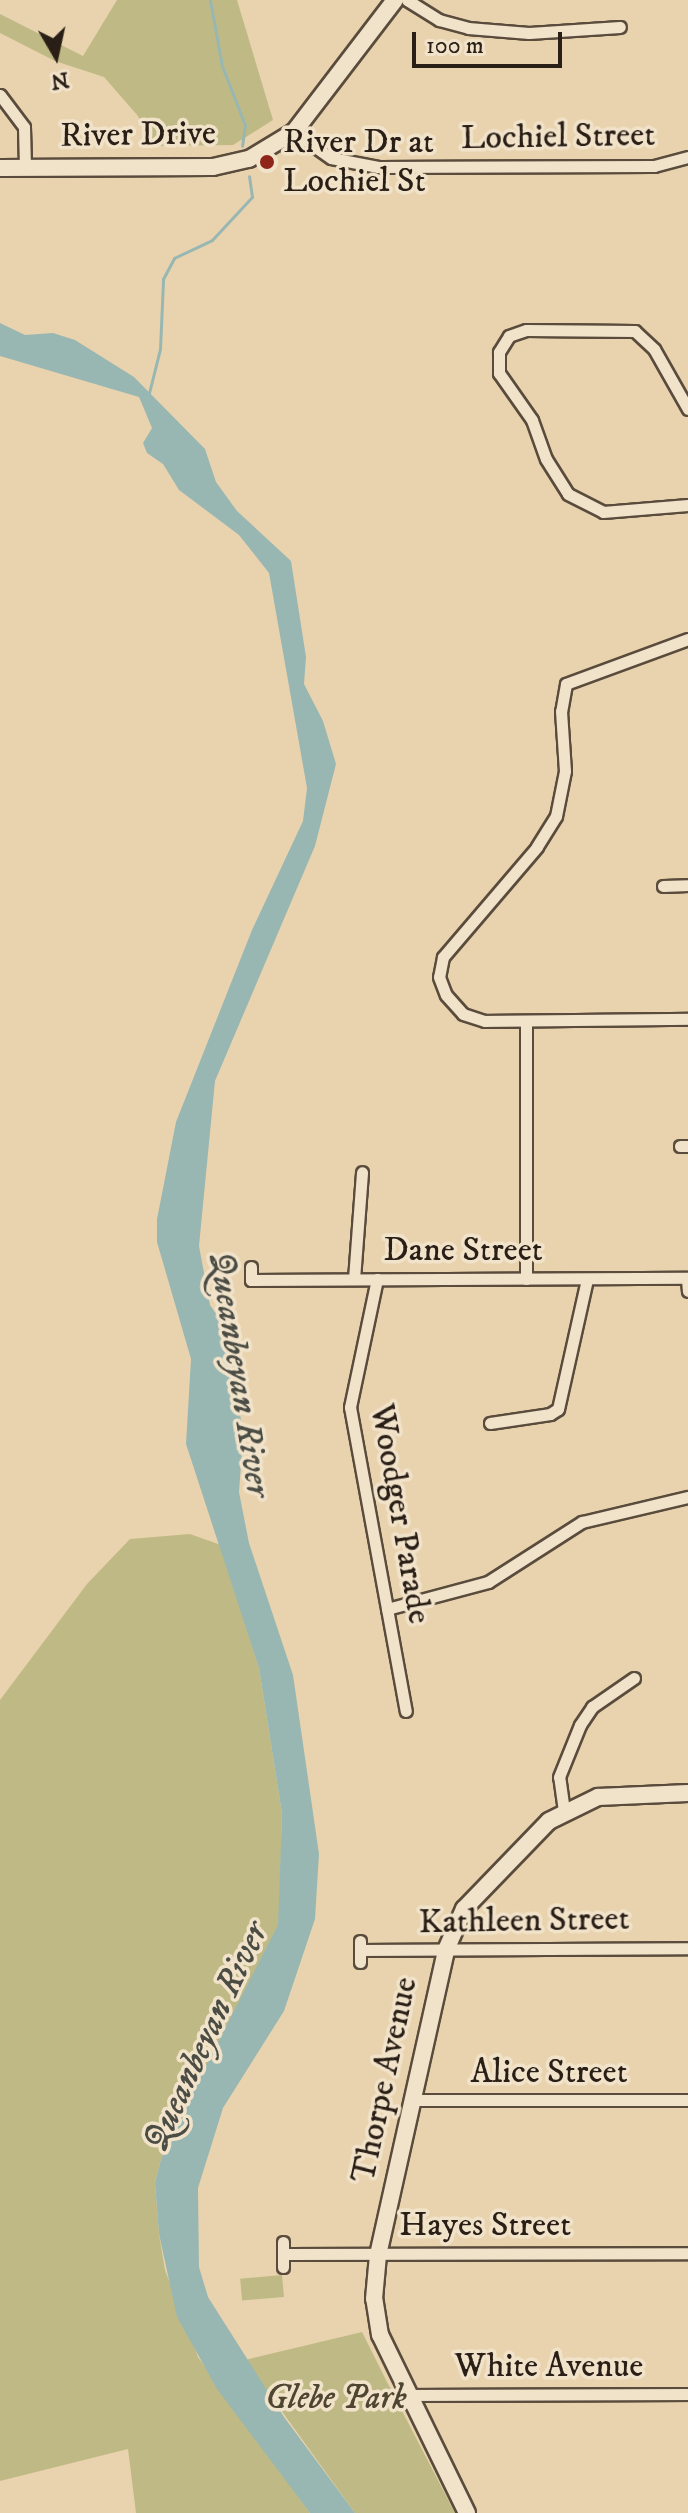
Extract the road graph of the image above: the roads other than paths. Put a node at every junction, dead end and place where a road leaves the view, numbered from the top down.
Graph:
1 (395, 0) edge
2 (407, 0) edge
3 (620, 27) dead end
4 (0, 95) edge
5 (294, 132) junction
6 (688, 157) edge
7 (0, 168) edge
8 (25, 168) junction
9 (688, 409) edge
10 (688, 505) edge
11 (688, 639) edge
12 (688, 885) edge
13 (663, 886) dead end
14 (688, 1019) edge
15 (526, 1021) junction
16 (362, 1172) dead end
17 (251, 1267) dead end
18 (687, 1278) edge
19 (354, 1279) junction
20 (377, 1279) junction
21 (526, 1279) junction
22 (587, 1279) junction
23 (688, 1291) edge
24 (490, 1423) dead end
25 (686, 1502) edge
26 (387, 1609) junction
27 (634, 1678) dead end
28 (406, 1711) dead end
29 (688, 1793) edge
30 (564, 1811) junction
31 (688, 1948) edge
32 (446, 1950) junction
33 (360, 1951) dead end
34 (411, 2100) junction
35 (688, 2100) edge
36 (688, 2253) edge
37 (283, 2254) dead end
38 (378, 2255) junction
39 (688, 2394) edge
40 (410, 2395) junction
41 (467, 2513) edge

1 - 5 street, River Drive
2 - 3 street
4 - 8 street
5 - 6 street, Lochiel Street
5 - 8 street, River Drive
7 - 8 street, River Drive
9 - 10 street
11 - 15 street
12 - 13 street
14 - 15 street
15 - 21 street
16 - 19 street
17 - 19 street, Dane Street
18 - 22 street, Dane Street
18 - 23 street
19 - 20 street, Dane Street
20 - 21 street, Dane Street
20 - 26 street, Woodger Parade
21 - 22 street, Dane Street
22 - 24 street
25 - 26 street
26 - 28 street, Woodger Parade
27 - 30 street
29 - 30 street, Thorpe Avenue
30 - 32 street, Thorpe Avenue
31 - 32 street, Kathleen Street
32 - 33 street, Kathleen Street
32 - 34 street, Thorpe Avenue
34 - 35 street, Alice Street
34 - 38 street, Thorpe Avenue
36 - 38 street, Hayes Street
37 - 38 street, Hayes Street
38 - 40 street, Thorpe Avenue
39 - 40 street, White Avenue
40 - 41 street, Thorpe Avenue

